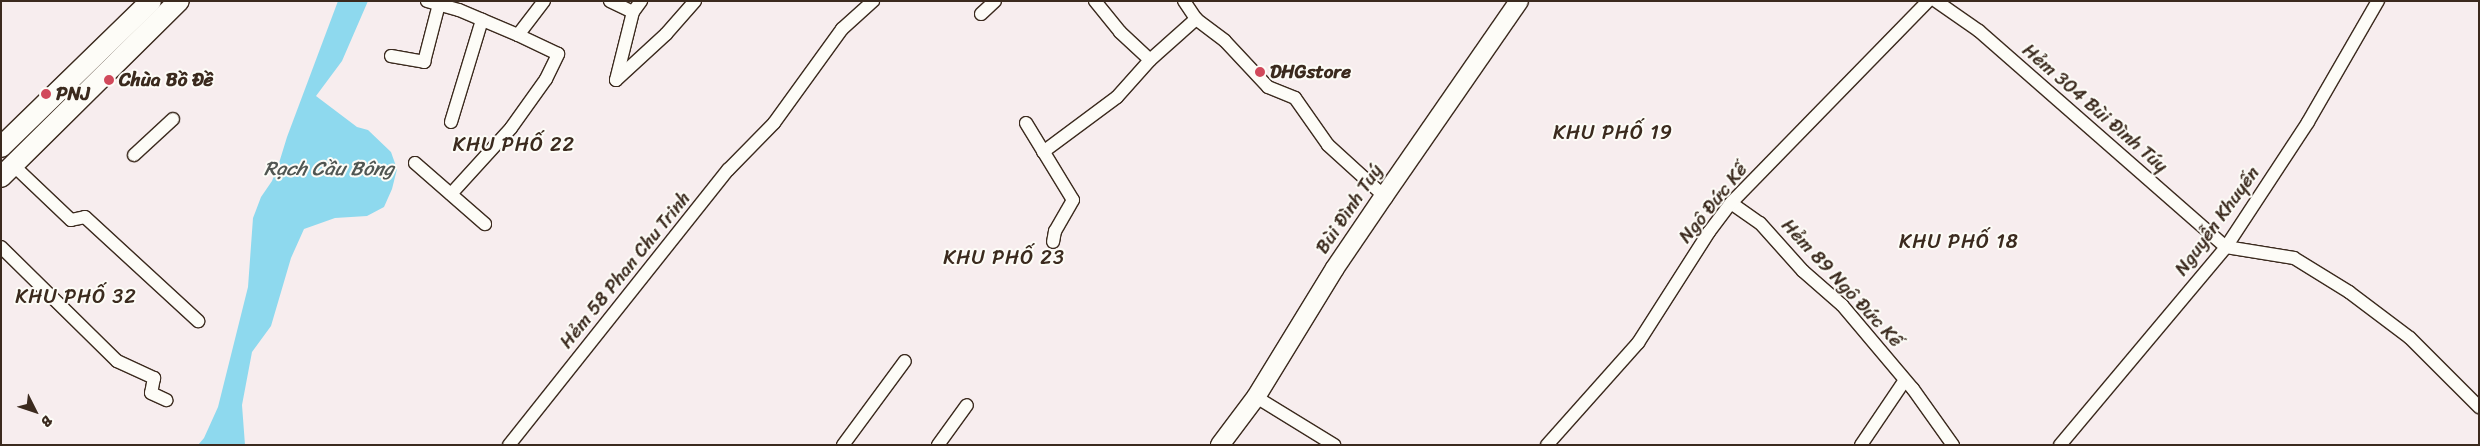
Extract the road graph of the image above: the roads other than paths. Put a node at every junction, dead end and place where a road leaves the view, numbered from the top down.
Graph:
1 (151, 1) edge
2 (179, 1) edge
3 (544, 1) edge
4 (610, 1) edge
5 (695, 1) edge
6 (873, 1) edge
7 (995, 1) edge
8 (1096, 1) edge
9 (1184, 1) edge
10 (1520, 1) edge
11 (1928, 1) edge
12 (1936, 1) edge
13 (2378, 1) edge
14 (433, 3) edge
15 (637, 6) edge
16 (981, 14) dead end
17 (1196, 19) junction
18 (482, 20) junction
19 (518, 36) junction
20 (391, 56) dead end
21 (1150, 60) junction
22 (173, 119) dead end
23 (451, 122) dead end
24 (1026, 123) dead end
25 (1, 147) edge
26 (1043, 152) junction
27 (134, 155) dead end
28 (415, 163) dead end
29 (7, 171) edge
30 (451, 194) junction
31 (1384, 196) junction
32 (1731, 203) junction
33 (485, 224) dead end
34 (1053, 242) dead end
35 (1, 247) edge
36 (2226, 247) junction
37 (198, 321) dead end
38 (905, 360) dead end
39 (1905, 380) junction
40 (1256, 397) junction
41 (166, 400) dead end
42 (966, 405) dead end
43 (2479, 407) edge
44 (509, 445) edge
45 (843, 445) edge
46 (938, 445) edge
47 (1220, 445) edge
48 (1334, 445) edge
49 (1547, 445) edge
50 (1862, 445) edge
51 (1954, 445) edge
52 (2060, 445) edge

1 - 25 main road
2 - 29 main road
3 - 19 street
4 - 15 street
5 - 15 street
6 - 44 street, Hẻm 58 Phan Chu Trinh
7 - 16 street
8 - 21 street
9 - 17 street
10 - 31 street, Bùi Đình Tuý
11 - 32 street, Ngô Đức Kế
12 - 36 street, Hẻm 304 Bùi Đình Túy
13 - 36 street, Nguyễn Khuyến
14 - 18 street
14 - 20 street
17 - 21 street
17 - 31 street
18 - 19 street
18 - 23 street
19 - 30 street
21 - 26 street
22 - 27 street
24 - 26 street
26 - 34 street
28 - 30 street
29 - 37 street
30 - 33 street
31 - 40 street, Bùi Đình Tuý
32 - 39 street, Hẻm 89 Ngô Đức Kế
32 - 49 street, Ngô Đức Kế
35 - 41 street
36 - 43 street
36 - 52 street, Nguyễn Khuyến
38 - 45 street
39 - 50 street
39 - 51 street, Hẻm 89 Ngô Đức Kế
40 - 47 street, Bùi Đình Tuý
40 - 48 street
42 - 46 street

